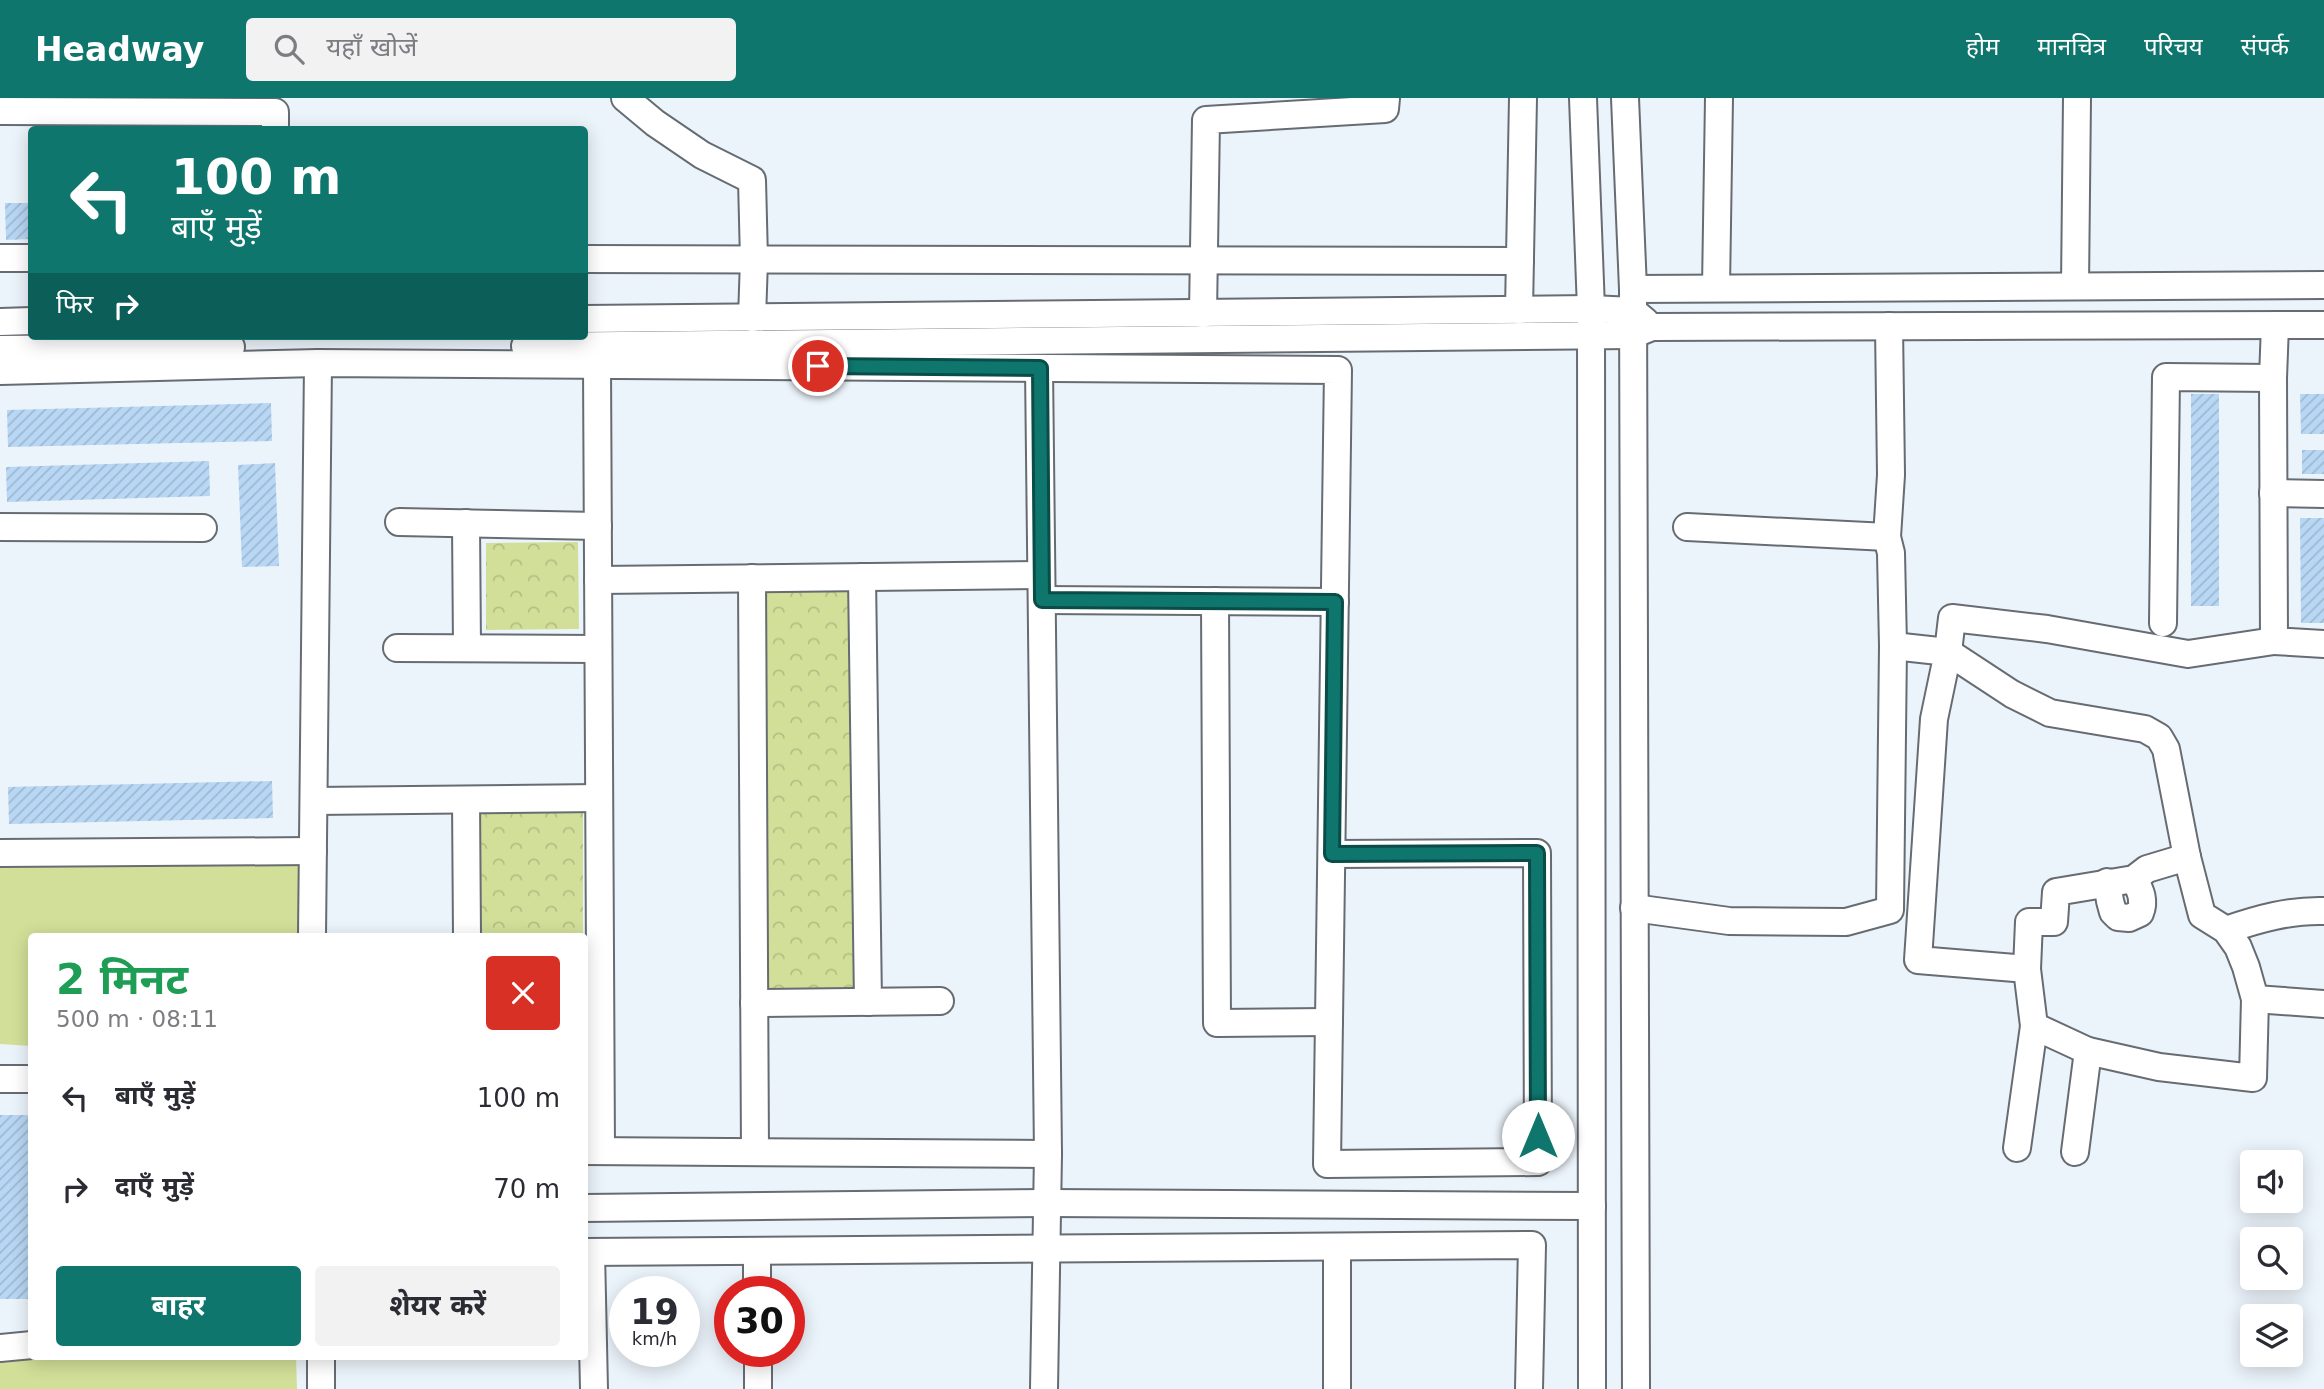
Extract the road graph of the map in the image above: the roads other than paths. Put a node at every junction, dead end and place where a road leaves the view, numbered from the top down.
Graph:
1 (625, 98) edge
2 (1386, 98) edge
3 (1524, 98) edge
4 (1583, 98) edge
5 (1625, 98) edge
6 (1719, 98) edge
7 (2077, 98) edge
8 (0, 111) edge
9 (275, 126) edge
10 (0, 258) edge
11 (28, 258) edge
12 (588, 259) edge
13 (754, 260) junction
14 (1204, 261) junction
15 (1520, 261) junction
16 (2324, 285) edge
17 (2075, 286) junction
18 (1716, 288) junction
19 (1519, 310) junction
20 (1203, 314) junction
21 (1637, 315) junction
22 (752, 318) junction
23 (588, 319) edge
24 (28, 321) edge
25 (0, 322) edge
26 (1591, 322) junction
27 (2275, 325) junction
28 (2324, 325) edge
29 (1889, 326) junction
30 (0, 349) edge
31 (318, 363) junction
32 (597, 365) junction
33 (1040, 368) junction
34 (0, 371) edge
35 (2273, 378) junction
36 (2273, 493) junction
37 (2324, 494) edge
38 (399, 522) dead end
39 (466, 523) junction
40 (598, 526) junction
41 (0, 527) edge
42 (1687, 527) dead end
43 (203, 528) dead end
44 (1887, 537) junction
45 (862, 577) junction
46 (752, 578) junction
47 (598, 580) junction
48 (1041, 587) junction
49 (1215, 601) junction
50 (1335, 602) junction
51 (2163, 623) dead end
52 (2274, 641) junction
53 (2324, 645) edge
54 (1893, 646) junction
55 (397, 648) dead end
56 (467, 648) junction
57 (598, 649) junction
58 (1948, 652) junction
59 (599, 798) junction
60 (466, 800) junction
61 (314, 801) junction
62 (313, 851) junction
63 (0, 853) edge
64 (1332, 854) junction
65 (2187, 857) junction
66 (2134, 879) junction
67 (2107, 882) junction
68 (1634, 908) junction
69 (1890, 910) junction
70 (2324, 911) edge
71 (1920, 925) junction
72 (2226, 930) junction
73 (312, 933) edge
74 (467, 933) edge
75 (2027, 969) junction
76 (2255, 999) junction
77 (940, 1001) dead end
78 (592, 1002) edge
79 (868, 1002) junction
80 (754, 1003) junction
81 (2324, 1004) edge
82 (1329, 1022) junction
83 (2034, 1026) junction
84 (2088, 1051) junction
85 (0, 1079) edge
86 (28, 1079) edge
87 (2017, 1149) dead end
88 (593, 1151) edge
89 (755, 1152) junction
90 (2075, 1152) dead end
91 (1048, 1154) junction
92 (1047, 1203) junction
93 (1592, 1206) junction
94 (588, 1208) edge
95 (1337, 1247) junction
96 (1046, 1249) junction
97 (757, 1251) junction
98 (588, 1252) edge
99 (757, 1276) edge
100 (28, 1345) edge
101 (0, 1348) edge
102 (321, 1360) edge
103 (758, 1367) edge
104 (321, 1389) edge
105 (594, 1389) edge
106 (758, 1389) edge
107 (1044, 1389) edge
108 (1337, 1389) edge
109 (1529, 1389) edge
110 (1592, 1389) edge
111 (1636, 1389) edge

1 - 13 street
2 - 14 street
3 - 15 street
4 - 26 street
5 - 21 street
6 - 18 street
7 - 17 street
8 - 9 street
10 - 11 street
12 - 13 street
13 - 14 street
13 - 22 street
14 - 15 street
14 - 20 street
15 - 19 street
16 - 17 street
17 - 18 street
18 - 21 street
19 - 20 street
19 - 26 street
20 - 22 street
21 - 26 street
21 - 29 street
21 - 68 street
22 - 23 street
24 - 25 street
26 - 30 street
26 - 93 street
27 - 28 street
27 - 29 street
27 - 35 street
29 - 44 street
31 - 32 street
31 - 34 street
31 - 61 street
32 - 33 street
32 - 40 street
33 - 48 street
33 - 50 street
35 - 36 street
35 - 51 street
36 - 37 street
36 - 52 street
38 - 39 street
39 - 40 street
39 - 56 street
40 - 47 street
41 - 43 street
42 - 44 street
44 - 54 street
45 - 46 street
45 - 48 street
45 - 79 street
46 - 47 street
46 - 80 street
47 - 57 street
48 - 49 street
48 - 91 street
49 - 50 street
49 - 82 street
50 - 64 street
52 - 53 street
52 - 58 street
54 - 58 street
54 - 69 street
55 - 56 street
56 - 57 street
57 - 59 street
58 - 65 street
58 - 71 street
59 - 60 street
59 - 78 street
60 - 61 street
60 - 74 street
61 - 62 street
62 - 63 street
62 - 73 street
64 - 82 street
64 - 82 street
65 - 66 street
65 - 72 street
66 - 67 street
66 - 67 street
67 - 75 street
68 - 69 street
68 - 111 street
69 - 71 street
70 - 72 street
71 - 75 street
72 - 76 street
75 - 83 street
76 - 81 street
76 - 84 street
77 - 79 street
78 - 88 street
79 - 80 street
80 - 89 street
83 - 84 street
83 - 87 street
84 - 90 street
85 - 86 street
88 - 89 street
89 - 91 street
91 - 92 street
92 - 93 street
92 - 94 street
92 - 96 street
93 - 110 street
95 - 96 street
95 - 108 street
95 - 109 street
96 - 97 street
96 - 107 street
97 - 98 street
97 - 99 street
98 - 105 street
100 - 101 street
102 - 104 street
103 - 106 street

